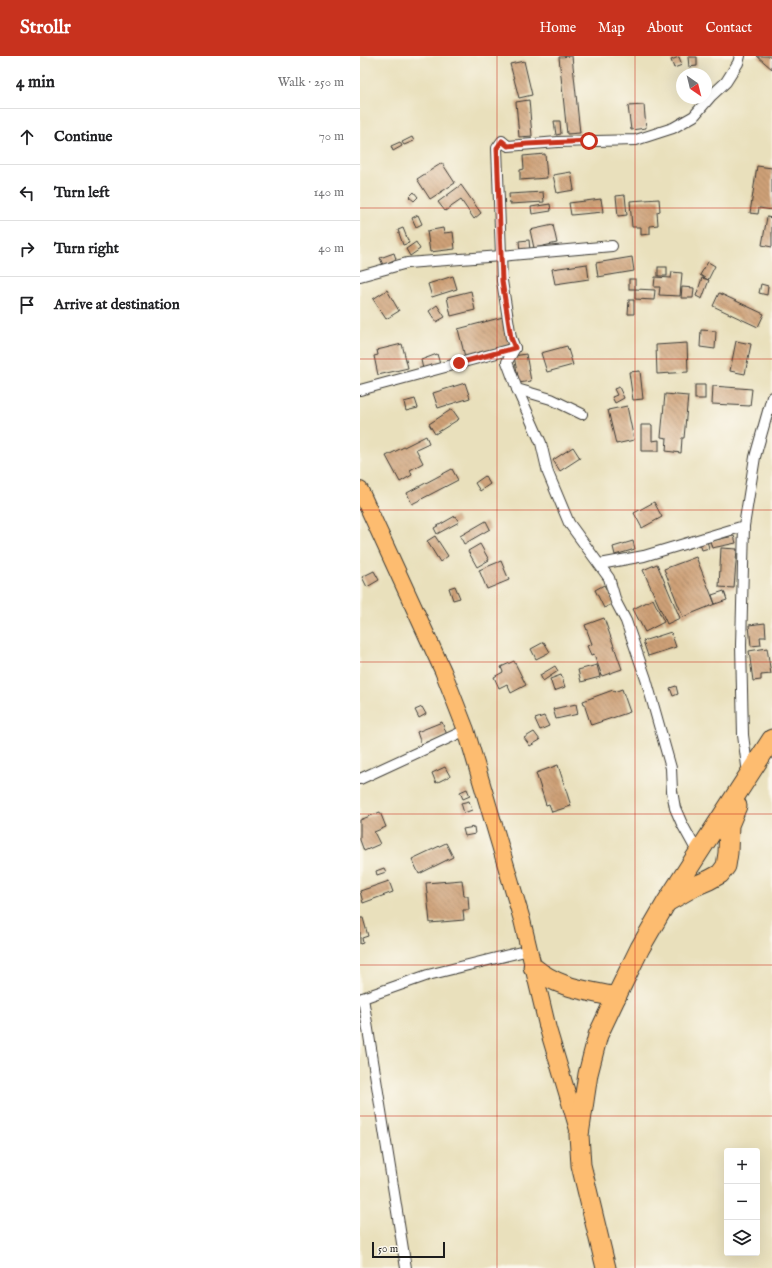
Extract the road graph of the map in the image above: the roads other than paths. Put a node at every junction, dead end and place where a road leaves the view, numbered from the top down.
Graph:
1 (740, 56) edge
2 (612, 246) dead end
3 (501, 256) junction
4 (360, 276) edge
5 (515, 348) junction
6 (517, 389) junction
7 (360, 390) edge
8 (772, 397) edge
9 (582, 414) dead end
10 (360, 490) edge
11 (744, 526) junction
12 (600, 564) junction
13 (466, 730) junction
14 (772, 739) edge
15 (772, 757) edge
16 (748, 776) junction
17 (360, 779) edge
18 (698, 853) junction
19 (666, 903) junction
20 (531, 958) junction
21 (616, 997) junction
22 (362, 999) edge
23 (579, 1135) junction
24 (406, 1268) edge
25 (606, 1268) edge

1 - 3 street
2 - 3 street
3 - 4 street
3 - 5 street
5 - 6 street
5 - 7 street
6 - 9 street
6 - 12 street
8 - 11 street
10 - 13 main road
11 - 12 street
11 - 16 street
12 - 18 street
13 - 17 street
13 - 20 main road
14 - 16 highway
15 - 19 highway
16 - 18 highway
18 - 19 highway
19 - 21 highway
20 - 21 highway
20 - 22 street
20 - 23 main road
21 - 23 highway
22 - 24 street
23 - 25 highway

